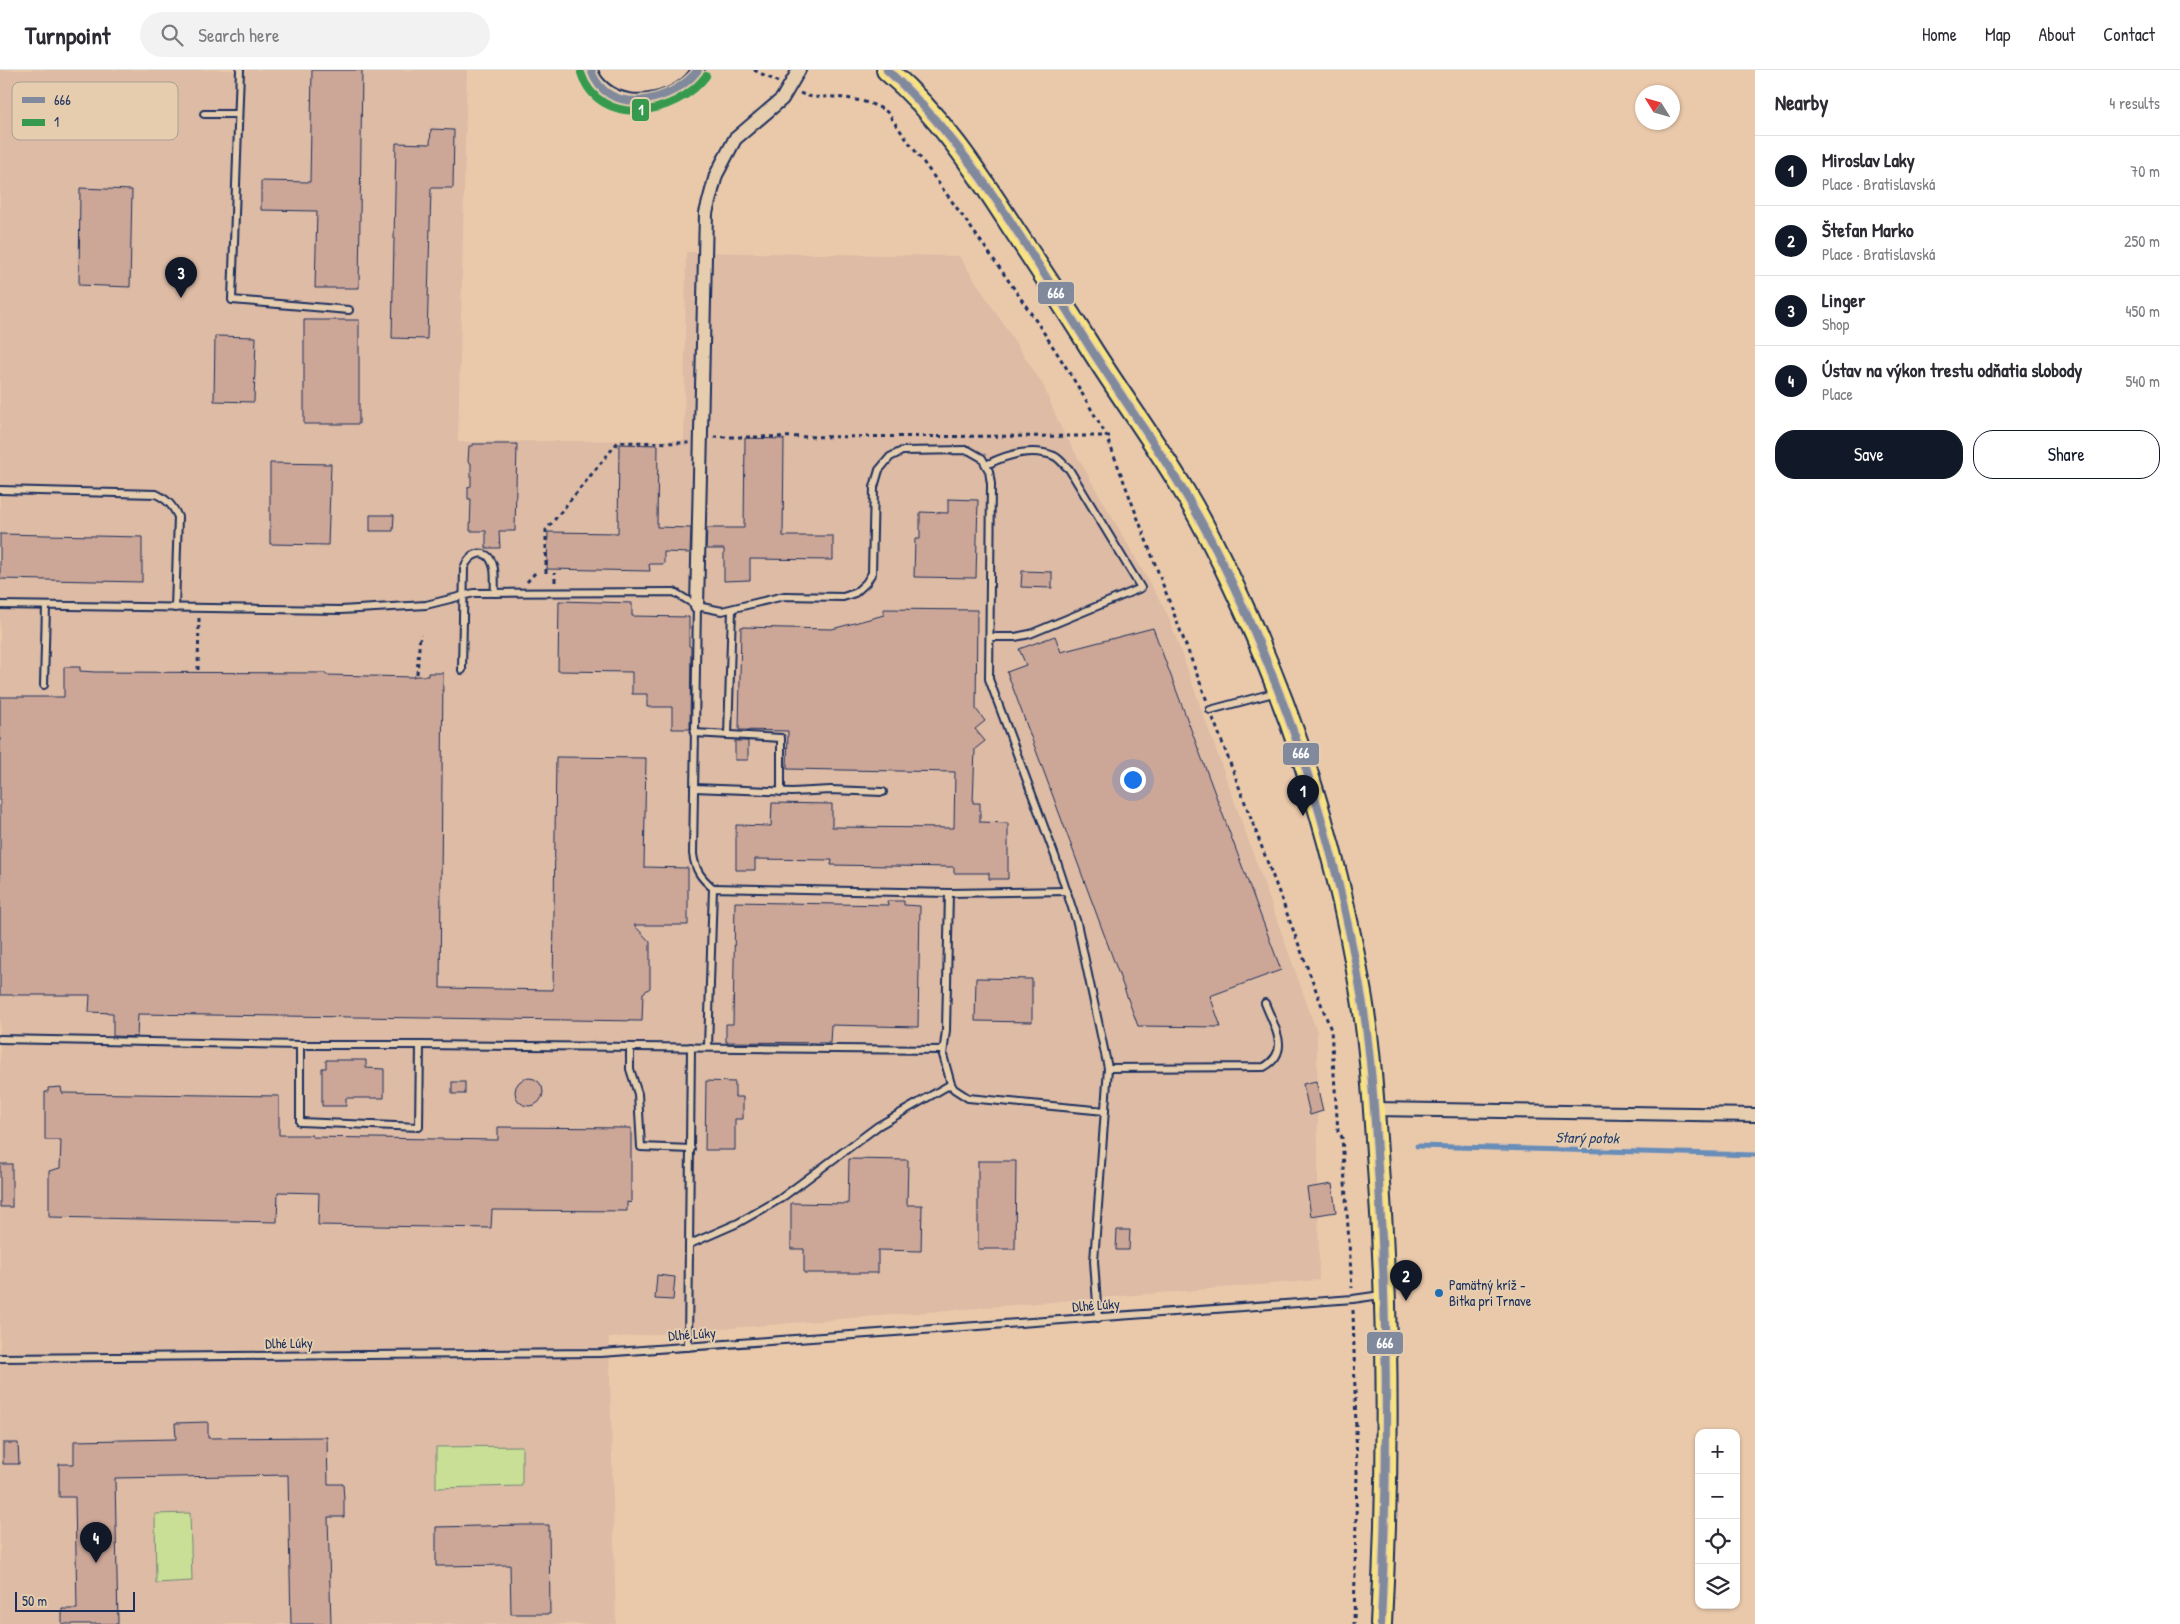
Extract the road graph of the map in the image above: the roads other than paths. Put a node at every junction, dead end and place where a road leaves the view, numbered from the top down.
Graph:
1 (240, 70) edge
2 (591, 70) edge
3 (698, 70) edge
4 (799, 70) edge
5 (888, 70) edge
6 (204, 114) dead end
7 (238, 114) junction
8 (349, 310) dead end
9 (986, 464) junction
10 (0, 490) edge
11 (495, 593) junction
12 (463, 596) junction
13 (0, 605) edge
14 (46, 606) junction
15 (697, 606) junction
16 (175, 608) junction
17 (732, 610) junction
18 (990, 637) junction
19 (462, 670) dead end
20 (44, 685) dead end
21 (1278, 691) junction
22 (1210, 710) dead end
23 (694, 733) junction
24 (728, 735) junction
25 (694, 788) junction
26 (781, 792) junction
27 (883, 792) dead end
28 (713, 888) junction
29 (1067, 891) junction
30 (949, 893) junction
31 (1265, 1003) dead end
32 (0, 1039) edge
33 (300, 1045) junction
34 (420, 1045) junction
35 (630, 1047) junction
36 (692, 1047) junction
37 (708, 1048) junction
38 (943, 1050) junction
39 (1108, 1068) junction
40 (951, 1084) junction
41 (1374, 1109) junction
42 (1105, 1111) junction
43 (1755, 1115) edge
44 (690, 1149) junction
45 (690, 1244) junction
46 (1385, 1294) junction
47 (1098, 1318) junction
48 (688, 1347) junction
49 (0, 1358) edge
50 (1381, 1624) edge

1 - 7 lane
2 - 3 street
4 - 15 street
5 - 21 main road
6 - 7 lane
7 - 8 lane
9 - 17 lane
9 - 18 lane
9 - 18 lane
10 - 16 lane
11 - 12 lane
11 - 12 lane
11 - 15 lane
12 - 16 lane
12 - 19 lane
13 - 14 lane
14 - 16 lane
14 - 20 lane
15 - 17 lane
15 - 23 lane
17 - 24 lane
18 - 29 lane
21 - 22 lane
21 - 41 main road
23 - 24 lane
23 - 25 lane
24 - 26 lane
25 - 26 lane
25 - 28 lane
26 - 27 lane
28 - 30 lane
28 - 37 lane
29 - 30 lane
29 - 39 lane
30 - 38 lane
31 - 39 lane
32 - 33 lane
33 - 34 lane
33 - 34 lane
34 - 35 lane
35 - 36 lane
35 - 44 lane
36 - 37 lane
36 - 44 lane
37 - 38 lane
38 - 40 lane
39 - 42 lane
40 - 42 lane
40 - 45 lane
41 - 43 street
41 - 46 main road
42 - 47 lane
44 - 45 lane
45 - 48 lane
46 - 47 lane, Dlhé Lúky
46 - 50 main road
47 - 48 lane, Dlhé Lúky
48 - 49 lane, Dlhé Lúky

